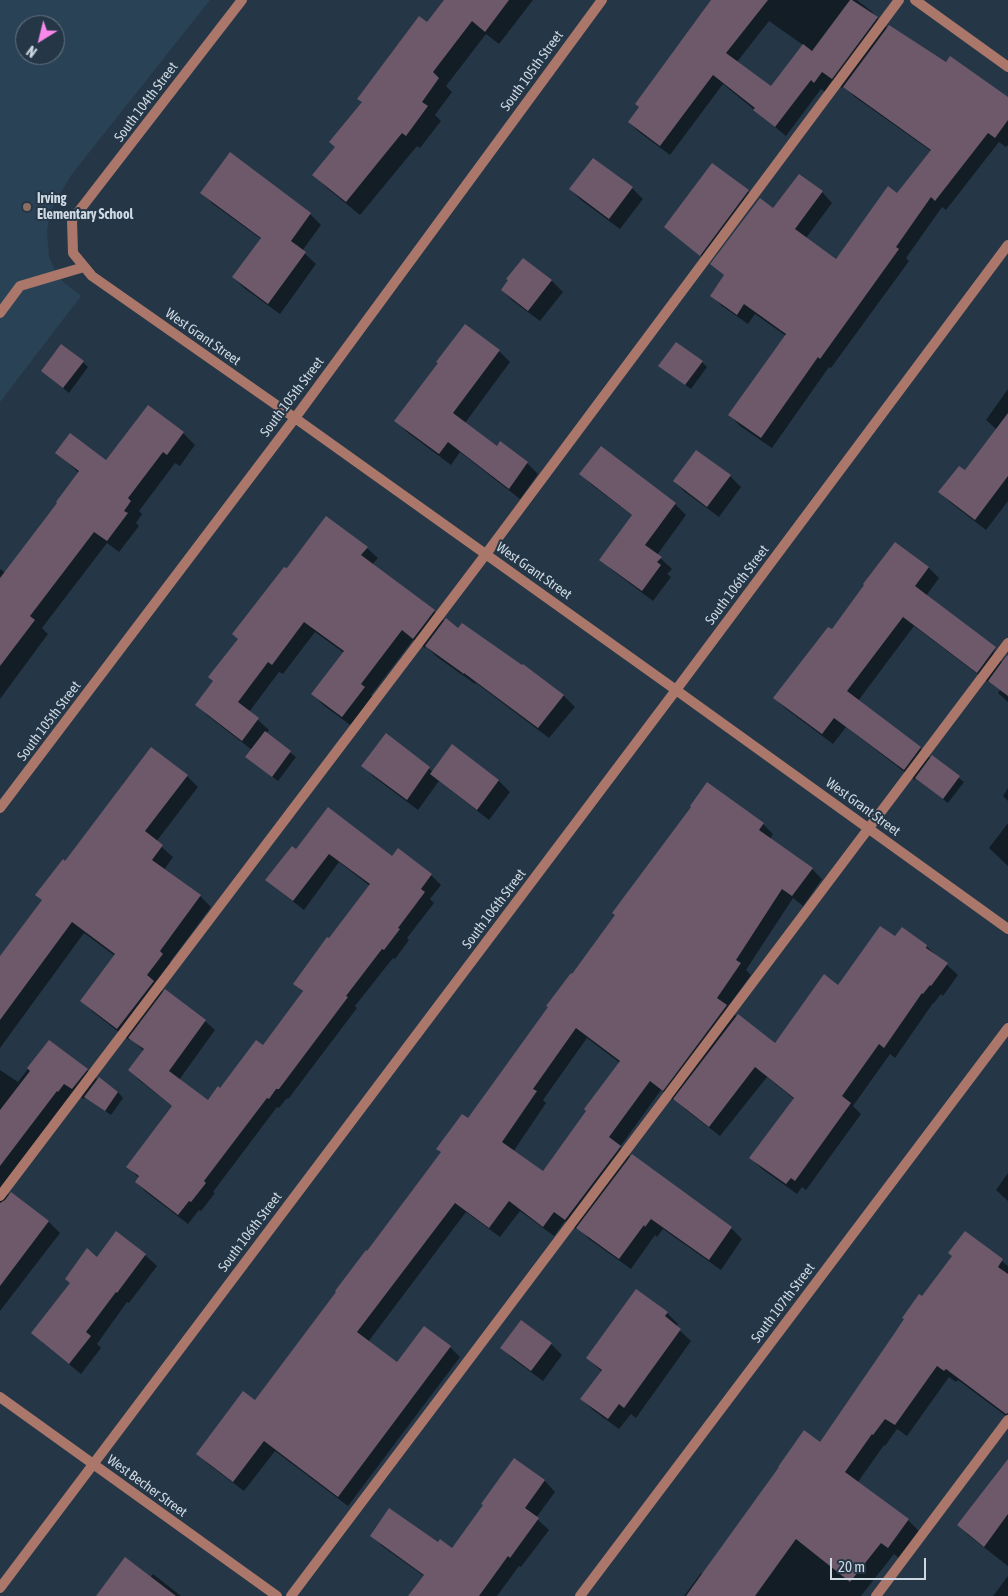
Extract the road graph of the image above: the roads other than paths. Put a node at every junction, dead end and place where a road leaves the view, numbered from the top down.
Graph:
1 (242, 0) edge
2 (602, 0) edge
3 (899, 0) edge
4 (915, 0) edge
5 (1008, 67) edge
6 (72, 220) joint
7 (1008, 245) edge
8 (84, 267) junction
9 (0, 313) edge
10 (295, 418) junction
11 (486, 554) junction
12 (1008, 643) edge
13 (676, 690) junction
14 (0, 808) edge
15 (869, 828) junction
16 (1008, 929) edge
17 (1008, 1028) edge
18 (0, 1196) edge
19 (0, 1397) edge
20 (1008, 1420) edge
21 (92, 1464) junction
22 (0, 1588) edge
23 (277, 1596) edge
24 (291, 1596) edge
25 (580, 1596) edge
26 (876, 1596) edge

1 - 6 street, South 104th Street
2 - 10 street, South 105th Street
3 - 11 street
4 - 5 street
6 - 8 street, West Grant Street
7 - 13 street, South 106th Street
8 - 9 street
8 - 10 street, West Grant Street
10 - 11 street, West Grant Street
10 - 14 street, South 105th Street
11 - 13 street, West Grant Street
11 - 18 street
12 - 15 street
13 - 15 street, West Grant Street
13 - 21 street, South 106th Street
15 - 16 street, West Grant Street
15 - 24 street
17 - 25 street, South 107th Street
19 - 21 street, West Becher Street
20 - 26 street
21 - 22 street, South 106th Street
21 - 23 street, West Becher Street

